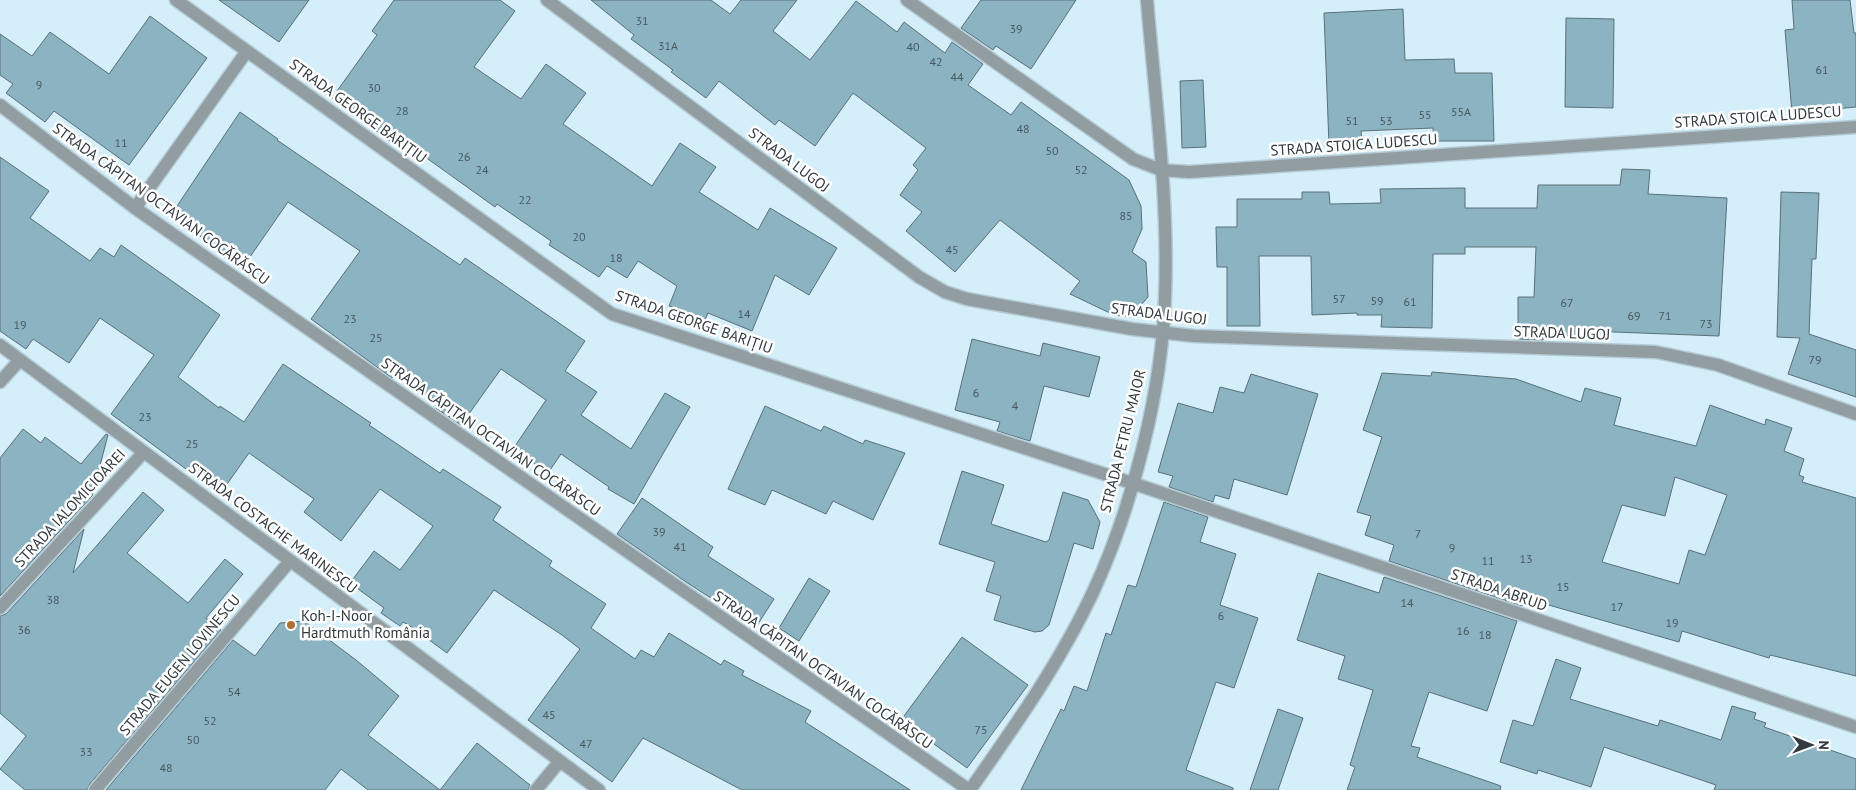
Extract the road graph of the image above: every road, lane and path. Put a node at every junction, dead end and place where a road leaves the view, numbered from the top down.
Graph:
1 (176, 0) edge
2 (547, 0) edge
3 (907, 0) edge
4 (1147, 0) edge
5 (247, 51) junction
6 (0, 104) edge
7 (1856, 127) edge
8 (1161, 170) junction
9 (135, 208) junction
10 (1163, 333) junction
11 (0, 345) edge
12 (20, 360) junction
13 (0, 382) edge
14 (1856, 414) edge
15 (144, 452) junction
16 (1132, 484) junction
17 (290, 561) junction
18 (0, 608) edge
19 (1856, 727) edge
20 (560, 761) junction
21 (95, 790) edge
22 (536, 790) edge
23 (599, 790) edge
24 (970, 790) edge

1 - 5 street, STRADA GEORGE BARIȚIU
2 - 10 street, STRADA LUGOJ
3 - 8 street, STRADA STOICA LUDESCU
4 - 8 street, STRADA PETRU MAIOR
5 - 9 street
5 - 16 street, STRADA GEORGE BARIȚIU
6 - 9 street, STRADA CĂPITAN OCTAVIAN COCĂRĂSCU
7 - 8 street, STRADA STOICA LUDESCU
8 - 10 street, STRADA PETRU MAIOR
9 - 24 street, STRADA CĂPITAN OCTAVIAN COCĂRĂSCU
10 - 14 street, STRADA LUGOJ
10 - 16 street, STRADA PETRU MAIOR
11 - 12 street, STRADA COSTACHE MARINESCU
12 - 13 street
12 - 15 street, STRADA COSTACHE MARINESCU
15 - 17 street, STRADA COSTACHE MARINESCU
15 - 18 street, STRADA IALOMICIOAREI
16 - 19 street, STRADA ABRUD
16 - 24 street, STRADA PETRU MAIOR
17 - 20 street, STRADA COSTACHE MARINESCU
17 - 21 street, STRADA EUGEN LOVINESCU
20 - 22 street
20 - 23 street, STRADA COSTACHE MARINESCU

